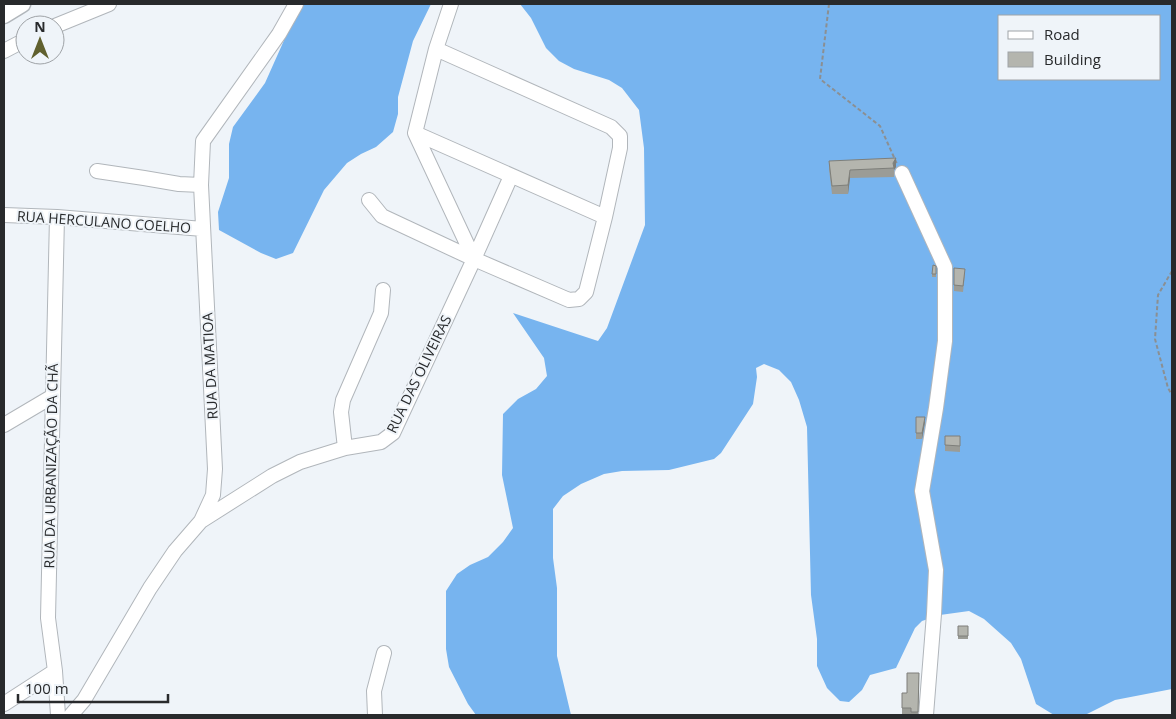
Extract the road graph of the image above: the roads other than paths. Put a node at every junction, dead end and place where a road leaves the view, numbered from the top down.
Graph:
1 (22, 4) edge
2 (109, 4) edge
3 (296, 4) edge
4 (451, 4) edge
5 (4, 15) edge
6 (65, 22) edge
7 (436, 48) junction
8 (415, 133) junction
9 (96, 171) dead end
10 (902, 173) road end
11 (512, 176) junction
12 (201, 185) junction
13 (369, 200) dead end
14 (4, 215) edge
15 (56, 217) junction
16 (605, 217) junction
17 (203, 229) junction
18 (474, 259) junction
19 (383, 290) dead end
20 (53, 396) junction
21 (4, 425) edge
22 (345, 448) junction
23 (200, 521) junction
24 (384, 653) dead end
25 (55, 671) junction
26 (4, 704) edge
27 (58, 715) edge
28 (71, 715) edge
29 (375, 715) edge
30 (926, 715) edge

1 - 5 main road
2 - 6 street
3 - 12 street, RUA DA MATIOA
4 - 7 street
7 - 8 street
7 - 16 street
8 - 11 street
8 - 18 street
9 - 12 street
10 - 30 street
11 - 16 street
11 - 18 street, RUA DAS OLIVEIRAS
12 - 17 street, RUA DA MATIOA
13 - 18 street
14 - 15 street, RUA HERCULANO COELHO
15 - 17 street, RUA HERCULANO COELHO
15 - 20 street, RUA DA URBANIZAÇÃO DA CHÃ
16 - 18 street
17 - 23 street, RUA DA MATIOA
18 - 22 street, RUA DAS OLIVEIRAS
19 - 22 street
20 - 21 street
20 - 25 street, RUA DA URBANIZAÇÃO DA CHÃ
22 - 23 street, RUA DAS OLIVEIRAS
23 - 28 street, RUA DA MATIOA
24 - 29 street
25 - 26 street
25 - 27 street, RUA DA URBANIZAÇÃO DA CHÃ

